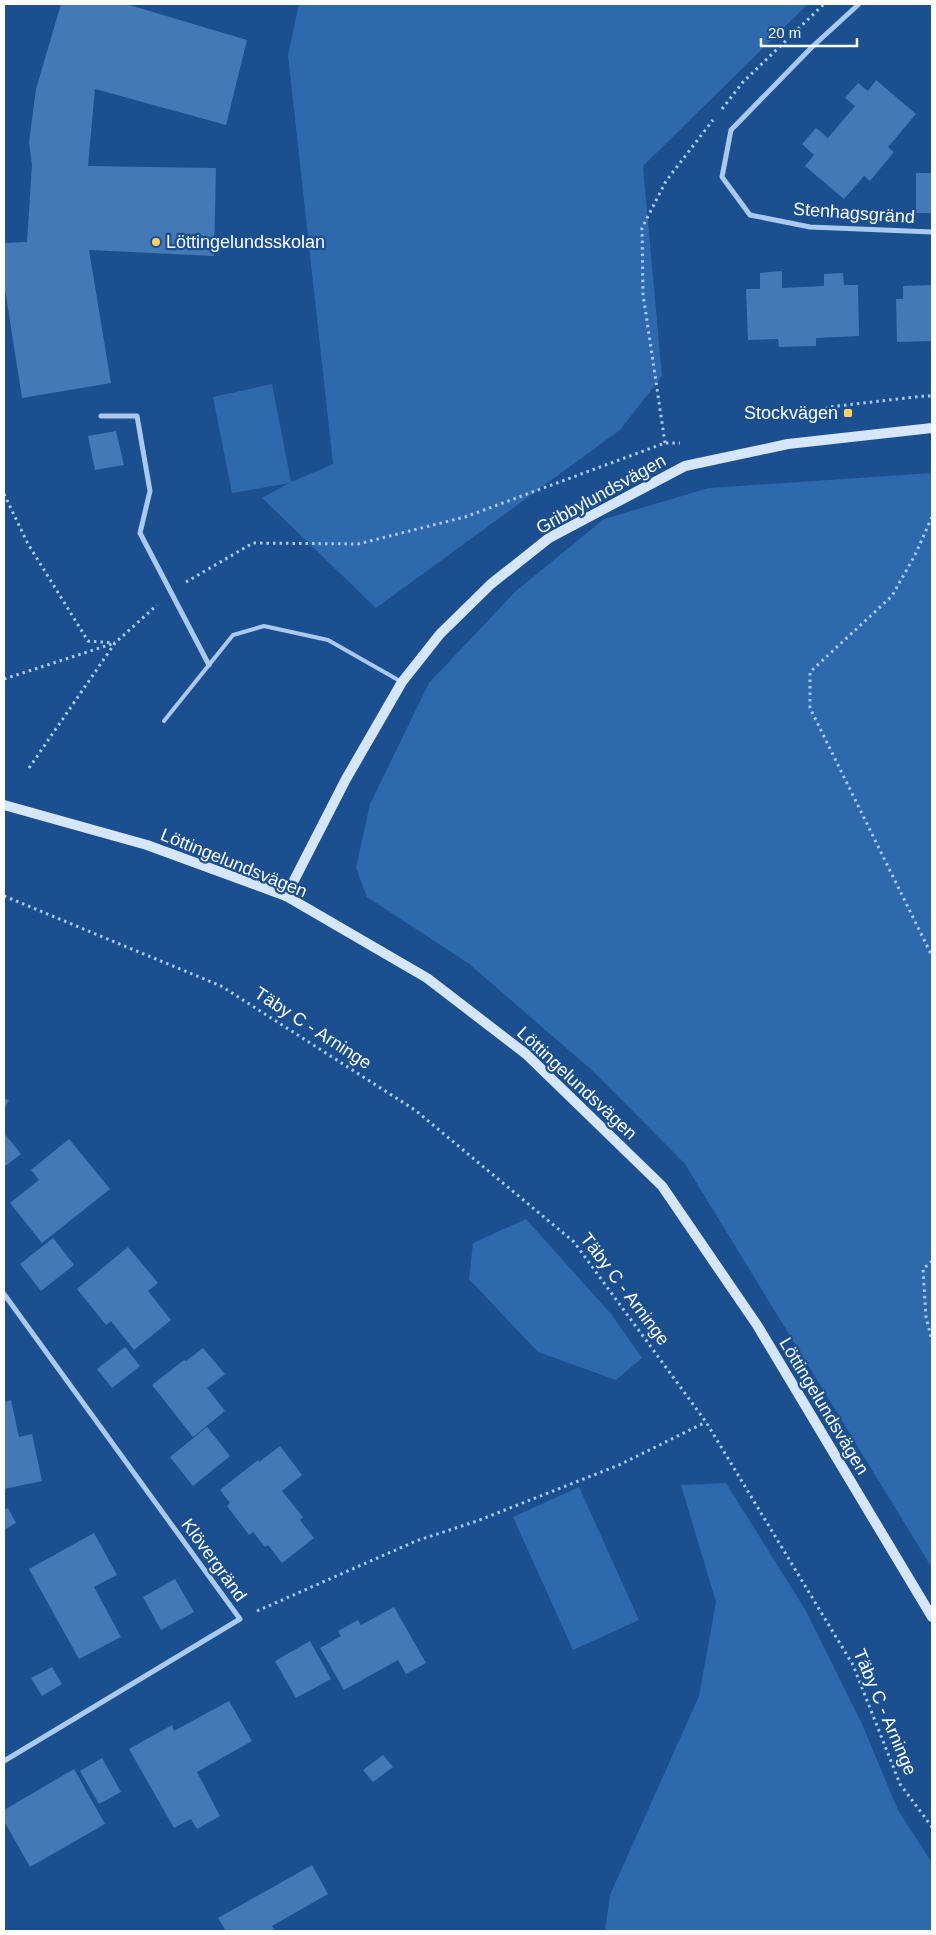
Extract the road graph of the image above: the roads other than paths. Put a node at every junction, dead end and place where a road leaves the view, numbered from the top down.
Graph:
1 (859, 4) edge
2 (932, 232) edge
3 (100, 416) dead end
4 (932, 428) edge
5 (209, 665) junction
6 (402, 682) junction
7 (164, 721) dead end
8 (4, 806) edge
9 (286, 896) junction
10 (4, 1294) edge
11 (932, 1617) edge
12 (4, 1762) edge

1 - 2 street, Stenhagsgränd
3 - 5 street
4 - 6 main road, Gribbylundsvägen
5 - 6 lane
5 - 7 lane
6 - 9 main road, Gribbylundsvägen
8 - 9 main road, Löttingelundsvägen
9 - 11 main road, Löttingelundsvägen
10 - 12 street, Klövergränd

